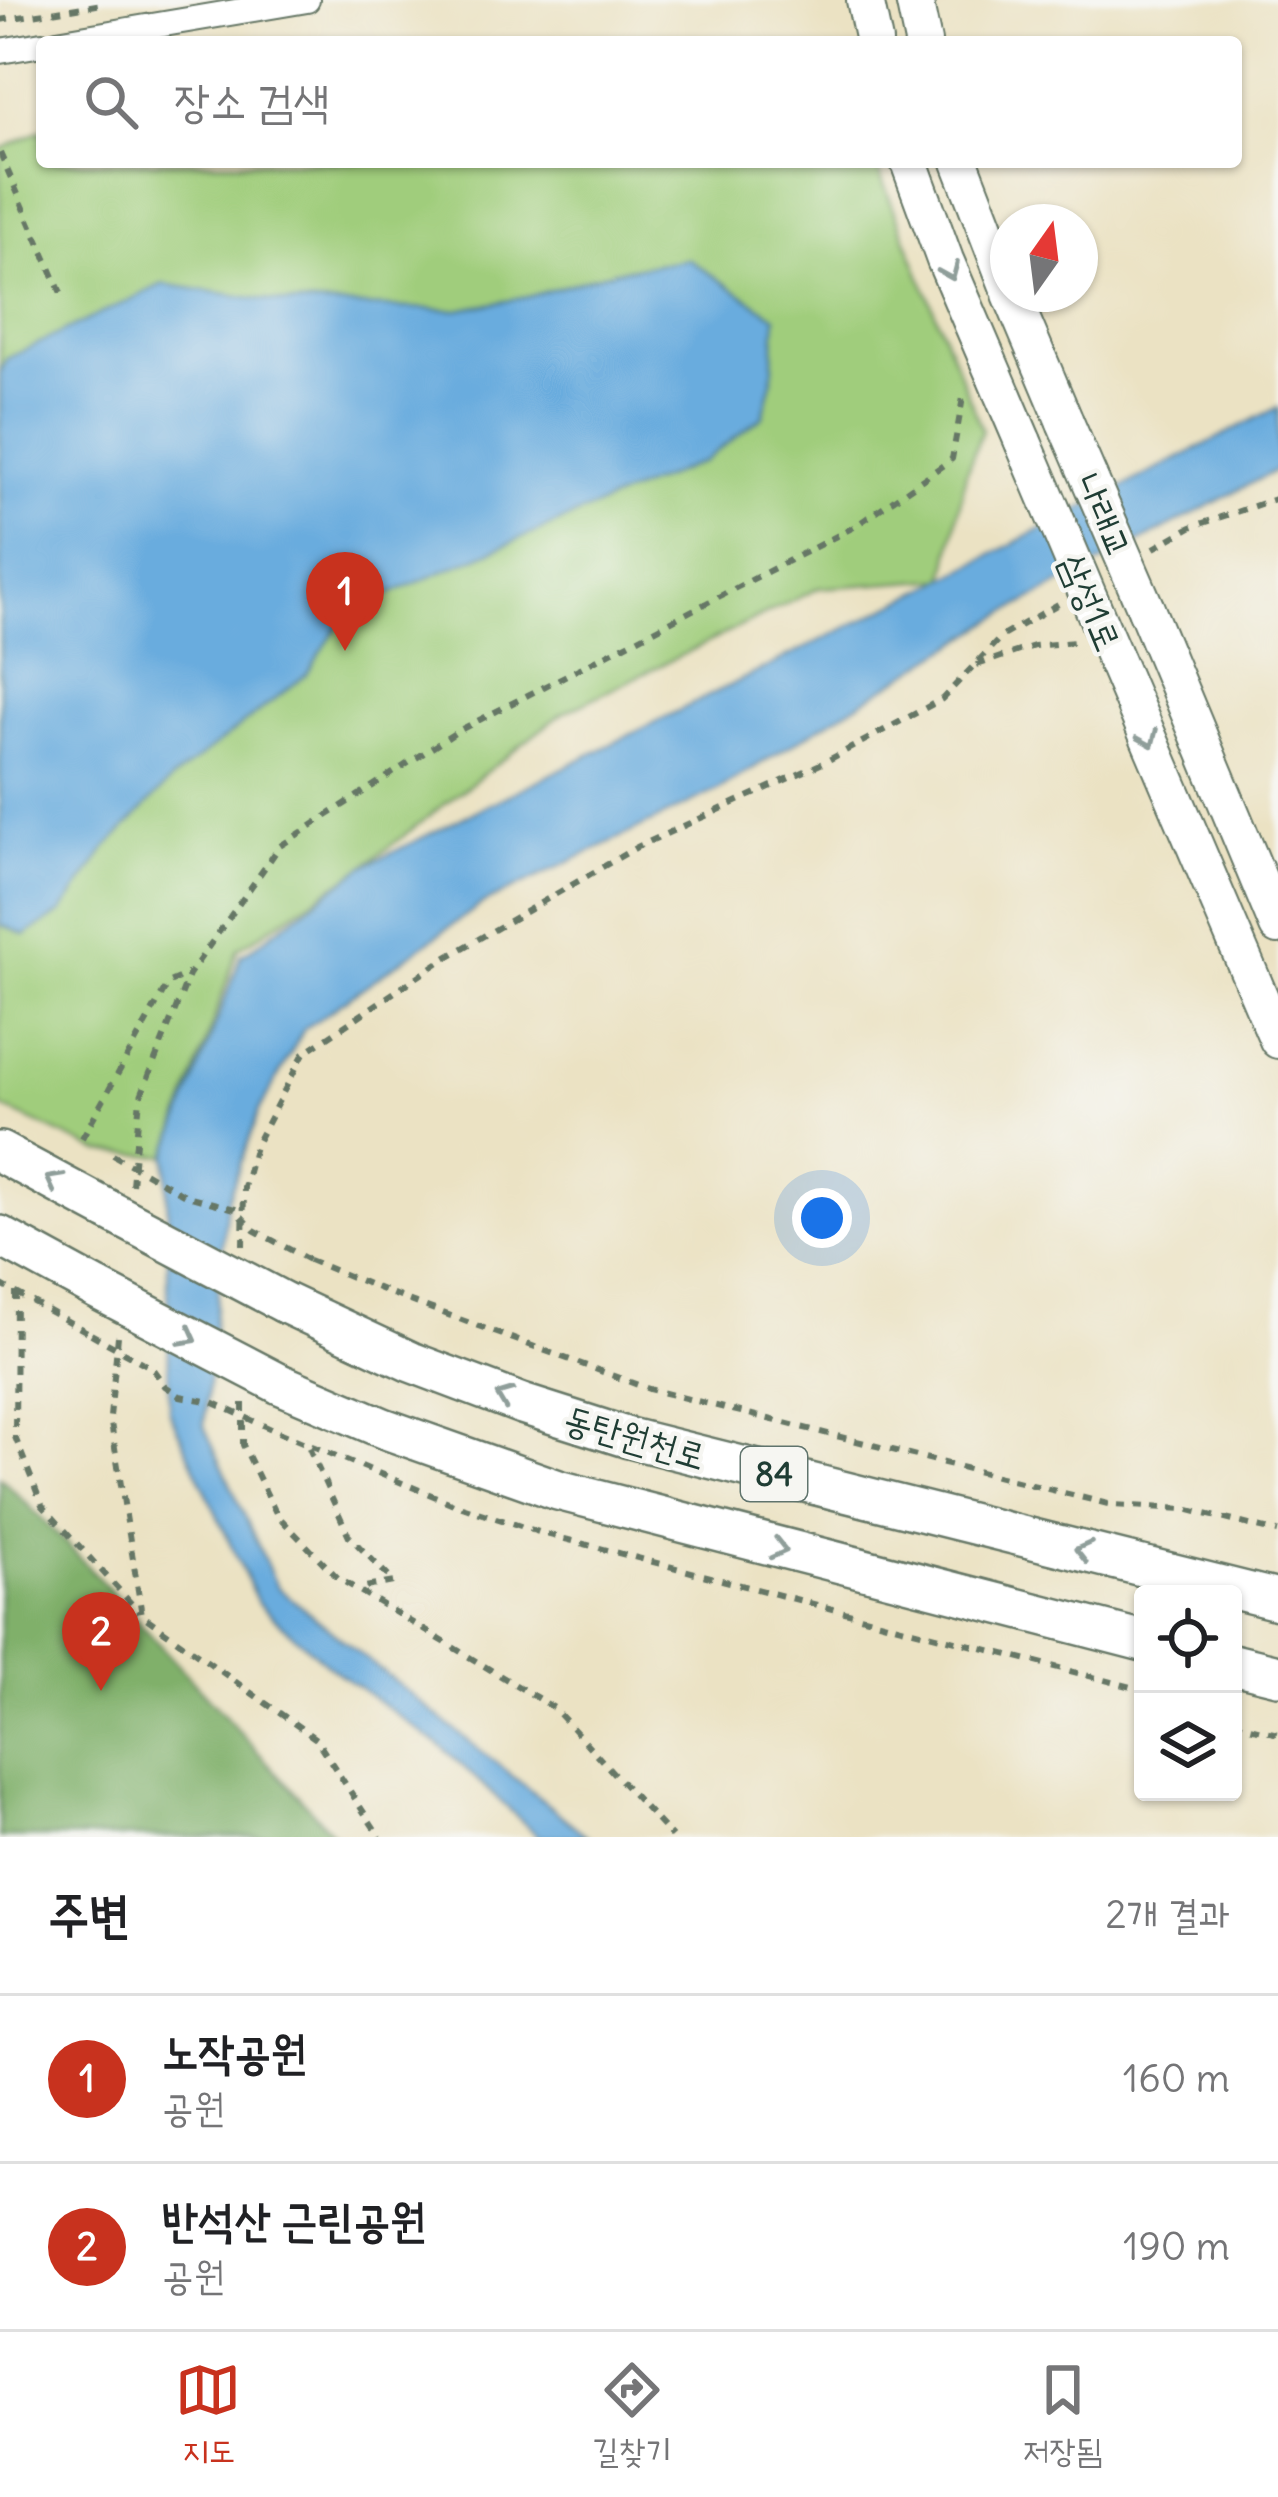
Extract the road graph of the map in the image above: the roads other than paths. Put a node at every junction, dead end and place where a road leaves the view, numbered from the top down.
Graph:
1 (307, 0) edge
2 (865, 0) edge
3 (914, 0) edge
4 (93, 36) edge
5 (873, 36) edge
6 (922, 36) edge
7 (36, 45) edge
8 (0, 52) edge
9 (911, 168) edge
10 (962, 168) edge
11 (990, 239) edge
12 (1019, 312) edge
13 (1146, 609) joint
14 (1278, 926) edge
15 (1278, 1040) edge
16 (0, 1152) edge
17 (0, 1236) edge
18 (1273, 1598) edge
19 (1134, 1639) edge
20 (1242, 1666) edge
21 (1278, 1675) edge

1 - 4 street
2 - 5 street
3 - 6 street
7 - 8 street
9 -> 15 street, 삼성1로, bridge
10 - 11 street
12 - 13 street, 나래교, bridge
13 - 14 street, 삼성1로
18 -> 16 main road, 동탄원천로 / 84, bridge
17 -> 19 main road, 동탄원천로 / 84, bridge
20 - 21 main road

